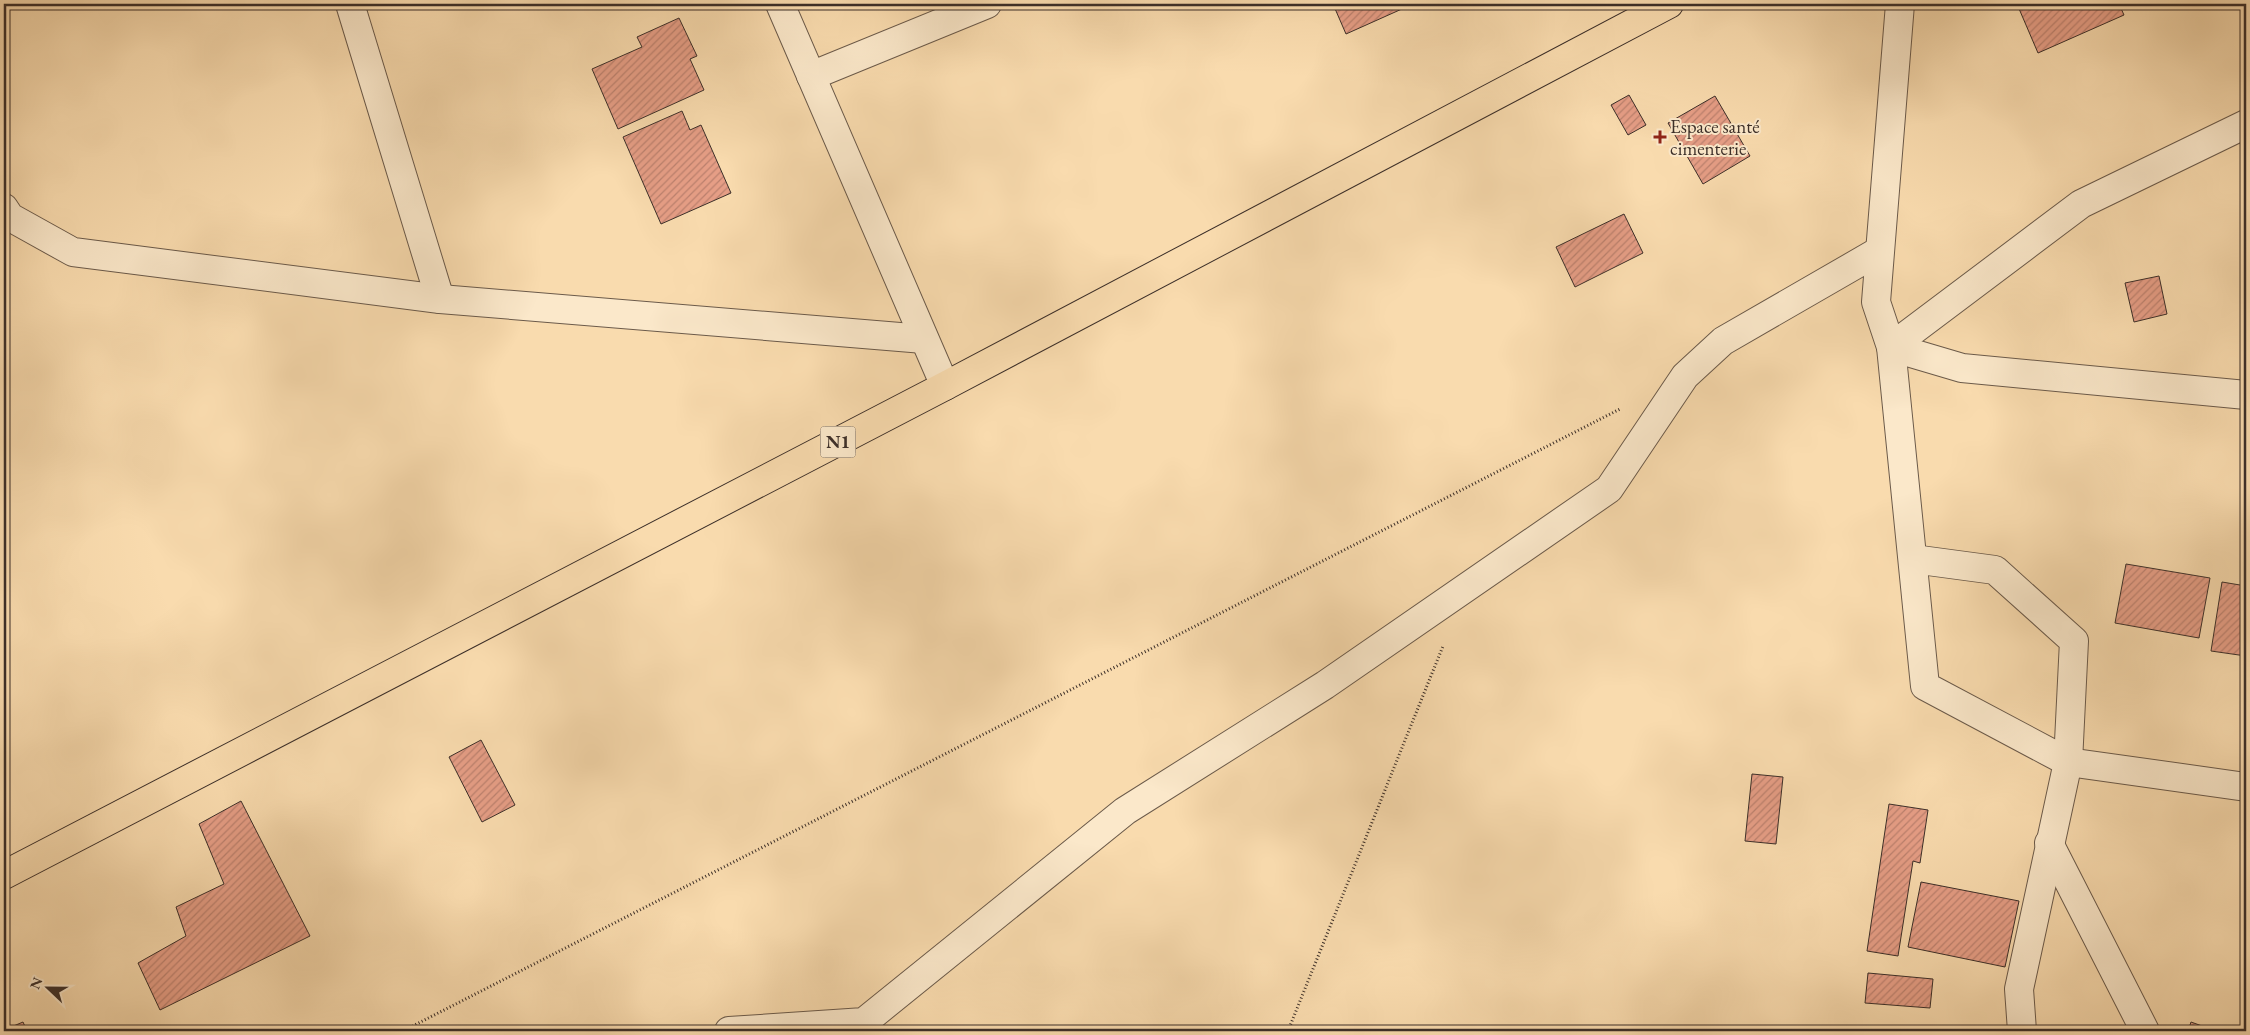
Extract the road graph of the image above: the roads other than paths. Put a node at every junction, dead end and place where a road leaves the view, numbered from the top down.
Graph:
1 (350, 4) edge
2 (780, 4) edge
3 (987, 4) edge
4 (1669, 4) edge
5 (1900, 4) edge
6 (811, 76) junction
7 (2246, 124) edge
8 (4, 208) edge
9 (1880, 251) junction
10 (440, 299) junction
11 (924, 339) junction
12 (1891, 347) junction
13 (945, 386) junction
14 (2246, 395) edge
15 (1913, 560) junction
16 (2068, 762) junction
17 (2246, 787) edge
18 (2049, 843) junction
19 (4, 875) edge
20 (729, 1031) edge
21 (2022, 1031) edge
22 (2145, 1031) edge

1 - 10 street
2 - 6 street
3 - 6 street
4 - 13 highway, N1
5 - 9 street
6 - 11 street
7 - 12 street
8 - 10 street
9 - 12 street
9 - 20 street
10 - 11 street
11 - 13 street
12 - 14 street
12 - 15 street
13 - 19 highway, N1
15 - 16 street
15 - 16 street
16 - 17 street
16 - 18 street
18 - 21 street
18 - 22 street

